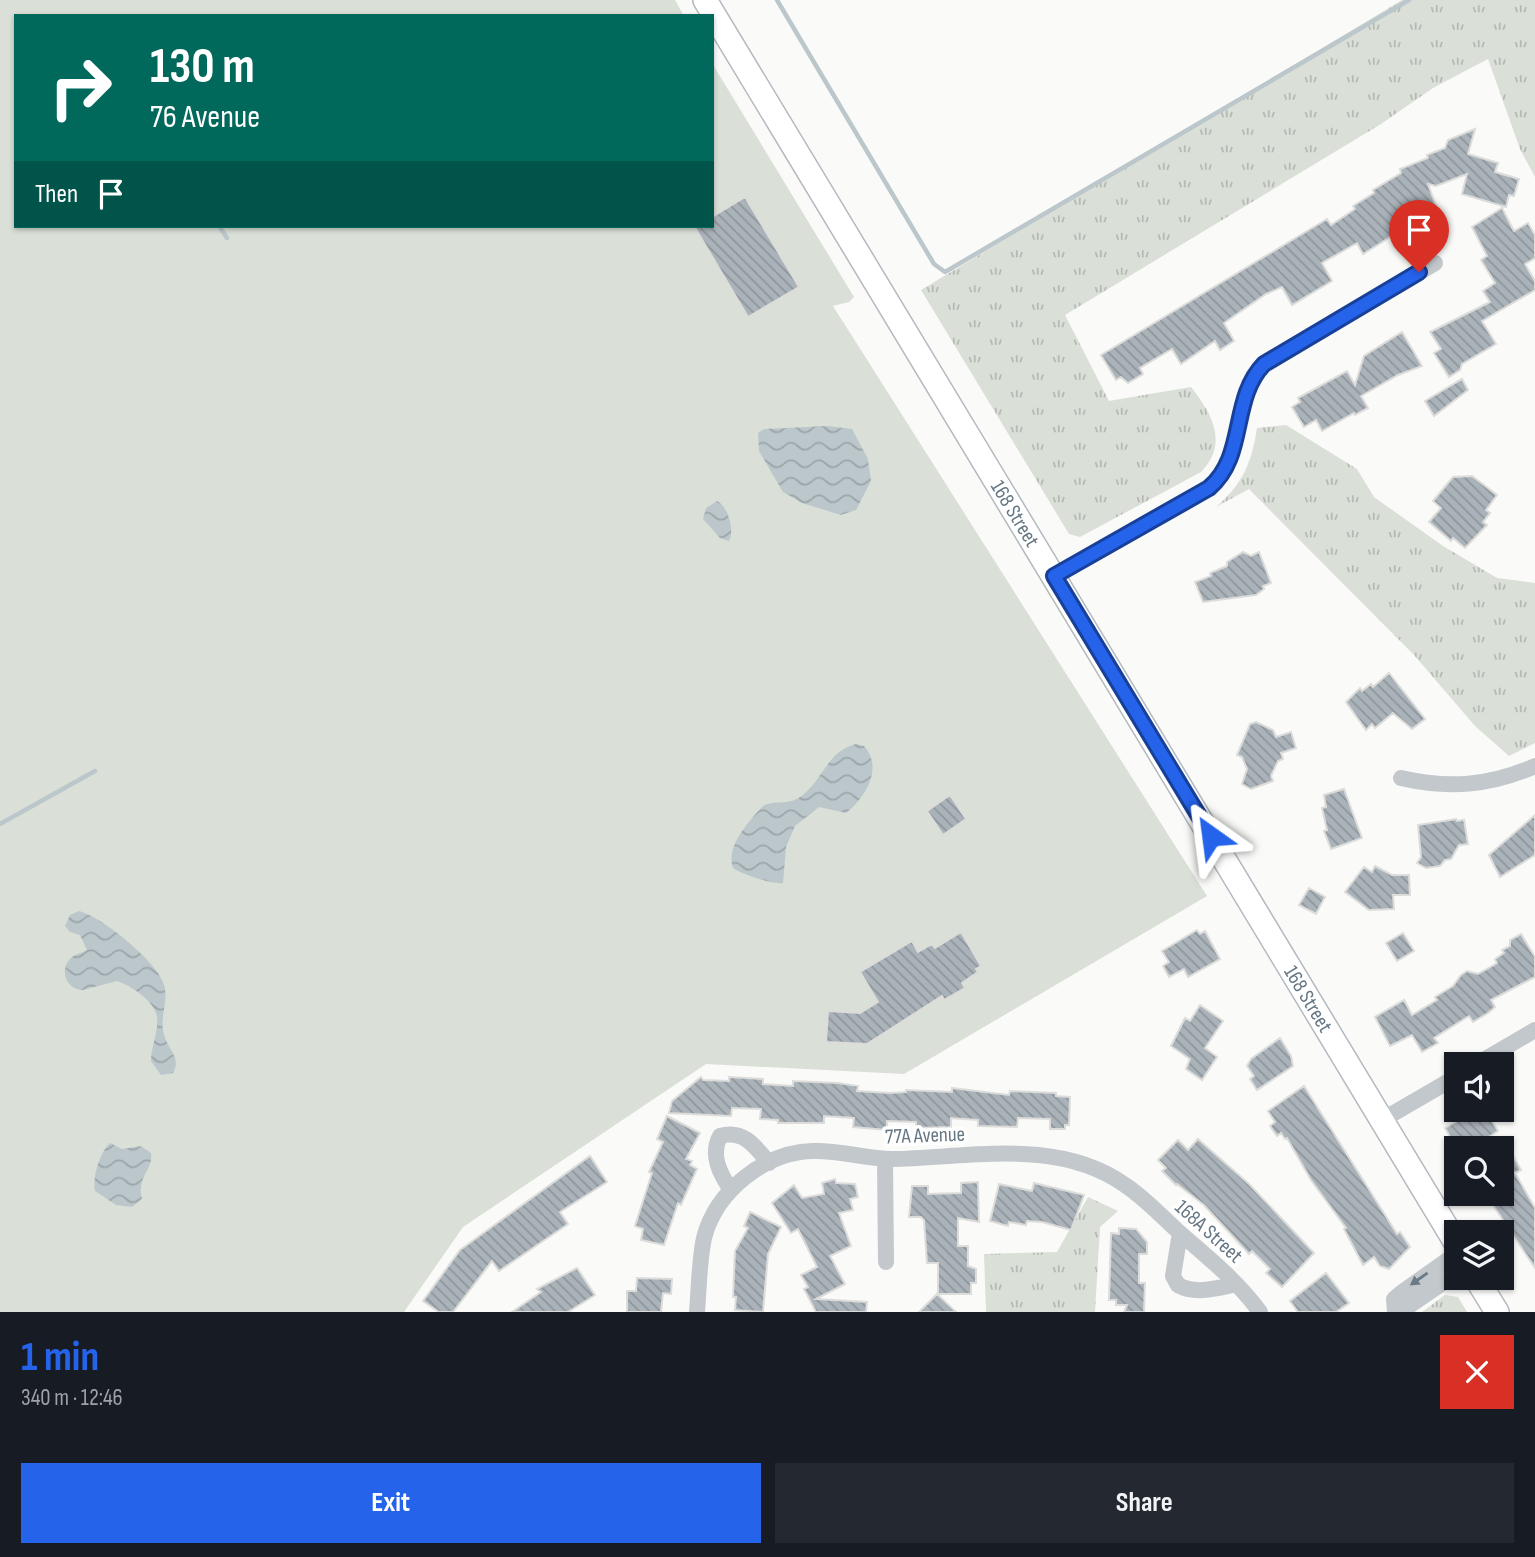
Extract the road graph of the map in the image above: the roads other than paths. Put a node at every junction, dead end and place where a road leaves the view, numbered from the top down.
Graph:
1 (714, 15) edge
2 (1436, 263) dead end
3 (1054, 576) junction
4 (1535, 766) edge
5 (1401, 778) dead end
6 (1535, 1030) edge
7 (1497, 1052) edge
8 (1444, 1084) edge
9 (1382, 1121) junction
10 (885, 1159) junction
11 (769, 1163) junction
12 (1126, 1185) joint
13 (731, 1190) junction
14 (1444, 1223) edge
15 (1180, 1233) junction
16 (886, 1262) dead end
17 (1444, 1263) edge
18 (1444, 1282) edge
19 (1236, 1284) junction
20 (1483, 1290) edge
21 (697, 1312) edge
22 (1260, 1312) edge
23 (1395, 1312) edge
24 (1497, 1312) edge

1 - 3 main road, 168 Street
2 - 3 street
3 - 9 main road, 168 Street
4 - 5 street
6 - 7 street
8 - 9 street
9 - 14 main road, 168 Street
10 - 11 street, 77A Avenue
10 - 12 street, 77A Avenue
10 - 16 street
11 - 13 street, 77A Avenue
11 - 13 street
12 - 15 street, 168A Street
13 - 21 street
15 - 19 street, 168A Street
15 - 19 street
17 -> 23 street
18 - 23 street
19 - 22 street, 168A Street
20 - 24 main road

